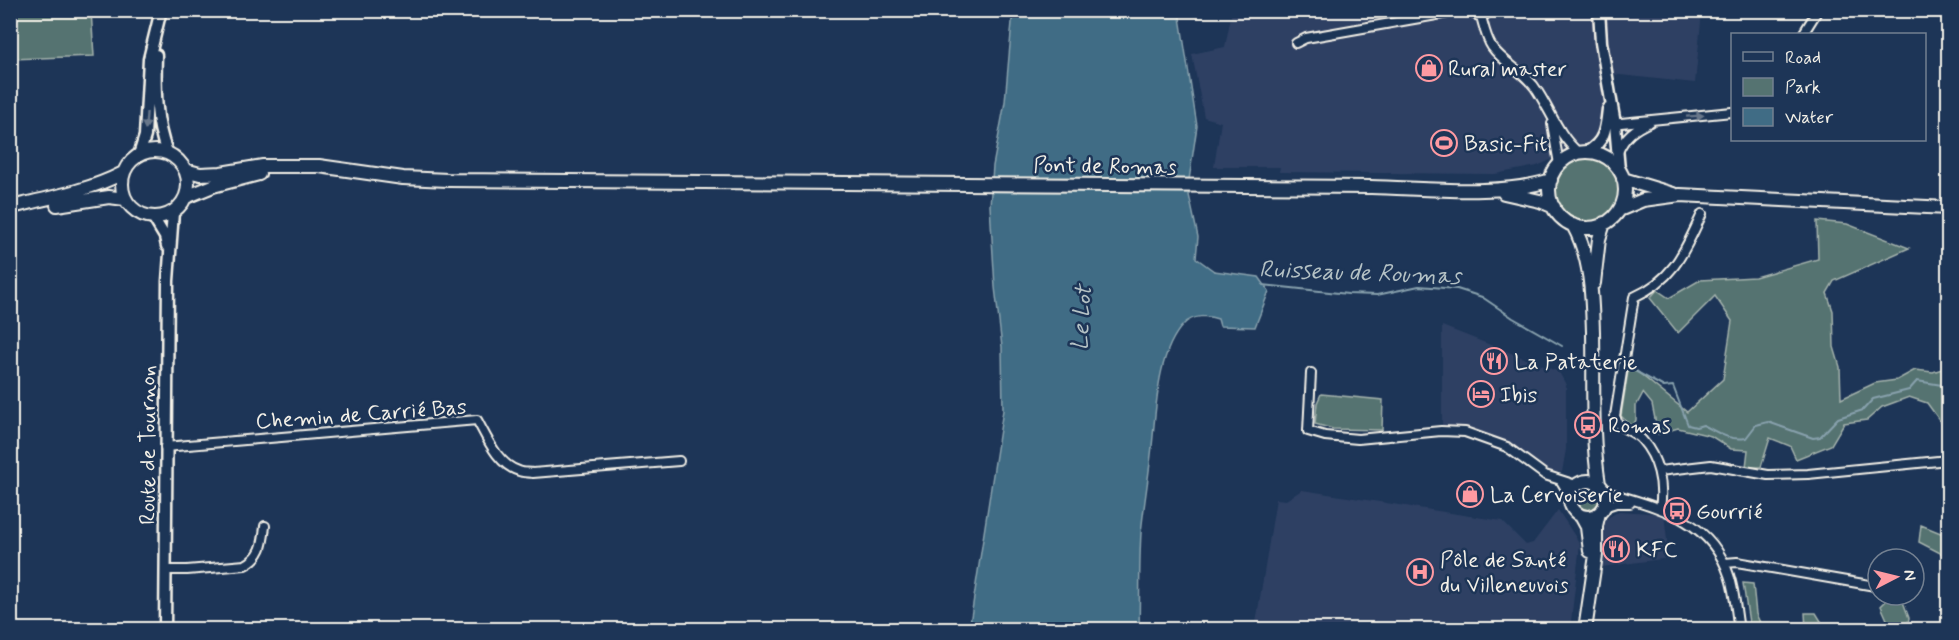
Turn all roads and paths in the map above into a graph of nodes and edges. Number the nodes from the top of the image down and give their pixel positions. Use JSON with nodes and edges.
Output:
{"nodes":[{"id":1,"x":161,"y":10,"type":"edge"},
{"id":2,"x":1465,"y":10,"type":"edge"},
{"id":3,"x":1472,"y":10,"type":"edge"},
{"id":4,"x":1489,"y":10,"type":"edge"},
{"id":5,"x":1599,"y":10,"type":"edge"},
{"id":6,"x":1818,"y":10,"type":"edge"},
{"id":7,"x":1481,"y":16,"type":"junction"},
{"id":8,"x":159,"y":22,"type":"junction"},
{"id":9,"x":1804,"y":33,"type":"edge"},
{"id":10,"x":1296,"y":43,"type":"dead end"},
{"id":11,"x":1731,"y":112,"type":"edge"},
{"id":12,"x":1551,"y":117,"type":"junction"},
{"id":13,"x":1657,"y":119,"type":"junction"},
{"id":14,"x":1611,"y":124,"type":"junction"},
{"id":15,"x":167,"y":152,"type":"junction"},
{"id":16,"x":1583,"y":152,"type":"junction"},
{"id":17,"x":1617,"y":154,"type":"junction"},
{"id":18,"x":139,"y":155,"type":"junction"},
{"id":19,"x":1559,"y":164,"type":"junction"},
{"id":20,"x":296,"y":166,"type":"junction"},
{"id":21,"x":185,"y":170,"type":"junction"},
{"id":22,"x":123,"y":173,"type":"junction"},
{"id":23,"x":1621,"y":174,"type":"junction"},
{"id":24,"x":1551,"y":180,"type":"junction"},
{"id":25,"x":1488,"y":190,"type":"junction"},
{"id":26,"x":1680,"y":195,"type":"junction"},
{"id":27,"x":186,"y":197,"type":"junction"},
{"id":28,"x":125,"y":199,"type":"junction"},
{"id":29,"x":11,"y":207,"type":"edge"},
{"id":30,"x":1554,"y":207,"type":"junction"},
{"id":31,"x":1948,"y":208,"type":"edge"},
{"id":32,"x":1619,"y":210,"type":"junction"},
{"id":33,"x":173,"y":212,"type":"junction"},
{"id":34,"x":1701,"y":213,"type":"dead end"},
{"id":35,"x":153,"y":217,"type":"junction"},
{"id":36,"x":1604,"y":224,"type":"junction"},
{"id":37,"x":1573,"y":225,"type":"junction"},
{"id":38,"x":169,"y":261,"type":"junction"},
{"id":39,"x":1592,"y":302,"type":"junction"},
{"id":40,"x":1311,"y":374,"type":"dead end"},
{"id":41,"x":1596,"y":441,"type":"junction"},
{"id":42,"x":165,"y":447,"type":"junction"},
{"id":43,"x":1948,"y":460,"type":"edge"},
{"id":44,"x":679,"y":461,"type":"dead end"},
{"id":45,"x":1659,"y":471,"type":"junction"},
{"id":46,"x":1577,"y":488,"type":"junction"},
{"id":47,"x":1602,"y":488,"type":"junction"},
{"id":48,"x":1644,"y":504,"type":"junction"},
{"id":49,"x":1660,"y":508,"type":"junction"},
{"id":50,"x":1601,"y":510,"type":"junction"},
{"id":51,"x":1581,"y":516,"type":"junction"},
{"id":52,"x":265,"y":526,"type":"dead end"},
{"id":53,"x":1725,"y":563,"type":"junction"},
{"id":54,"x":165,"y":570,"type":"junction"},
{"id":55,"x":1593,"y":573,"type":"junction"},
{"id":56,"x":1866,"y":584,"type":"edge"},
{"id":57,"x":165,"y":630,"type":"edge"},
{"id":58,"x":1585,"y":630,"type":"edge"},
{"id":59,"x":1739,"y":630,"type":"edge"}],
"edges":[{"from":1,"to":8,"type":"main road"},
{"from":2,"to":10,"type":"street"},
{"from":3,"to":7,"type":"street"},
{"from":4,"to":7,"type":"street"},
{"from":5,"to":14,"type":"main road"},
{"from":6,"to":9,"type":"street"},
{"from":7,"to":12,"type":"street"},
{"from":8,"to":15,"type":"main road"},
{"from":8,"to":18,"type":"main road","one_way":true},
{"from":13,"to":11,"type":"street","one_way":true},
{"from":12,"to":16,"type":"street"},
{"from":12,"to":19,"type":"street"},
{"from":13,"to":14,"type":"street"},
{"from":13,"to":17,"type":"street"},
{"from":14,"to":16,"type":"main road"},
{"from":14,"to":17,"type":"main road"},
{"from":15,"to":18,"type":"main road"},
{"from":15,"to":21,"type":"main road"},
{"from":16,"to":19,"type":"main road"},
{"from":16,"to":23,"type":"main road"},
{"from":17,"to":23,"type":"main road"},
{"from":18,"to":22,"type":"main road"},
{"from":19,"to":24,"type":"main road"},
{"from":20,"to":21,"type":"main road"},
{"from":20,"to":25,"type":"main road","name":"Pont de Romas"},
{"from":20,"to":27,"type":"main road"},
{"from":21,"to":27,"type":"main road"},
{"from":22,"to":28,"type":"main road"},
{"from":22,"to":29,"type":"main road"},
{"from":23,"to":26,"type":"main road"},
{"from":23,"to":32,"type":"main road"},
{"from":24,"to":25,"type":"main road"},
{"from":24,"to":30,"type":"main road"},
{"from":25,"to":30,"type":"main road"},
{"from":26,"to":31,"type":"main road"},
{"from":26,"to":32,"type":"main road"},
{"from":27,"to":33,"type":"main road"},
{"from":28,"to":29,"type":"main road"},
{"from":28,"to":35,"type":"main road"},
{"from":30,"to":37,"type":"main road"},
{"from":32,"to":36,"type":"main road"},
{"from":33,"to":35,"type":"main road"},
{"from":33,"to":38,"type":"main road"},
{"from":34,"to":45,"type":"street"},
{"from":35,"to":38,"type":"main road"},
{"from":36,"to":37,"type":"main road"},
{"from":36,"to":39,"type":"main road"},
{"from":37,"to":39,"type":"main road"},
{"from":38,"to":42,"type":"main road","name":"Route de Tournon"},
{"from":39,"to":41,"type":"main road"},
{"from":40,"to":46,"type":"street"},
{"from":41,"to":46,"type":"main road"},
{"from":41,"to":47,"type":"main road"},
{"from":42,"to":44,"type":"street","name":"Chemin de Carrié Bas"},
{"from":42,"to":54,"type":"main road","name":"Route de Tournon"},
{"from":43,"to":45,"type":"street"},
{"from":45,"to":49,"type":"street"},
{"from":46,"to":47,"type":"main road"},
{"from":46,"to":51,"type":"main road"},
{"from":47,"to":48,"type":"street"},
{"from":47,"to":50,"type":"main road"},
{"from":48,"to":49,"type":"street"},
{"from":48,"to":50,"type":"street"},
{"from":49,"to":53,"type":"street"},
{"from":50,"to":51,"type":"main road"},
{"from":50,"to":55,"type":"main road"},
{"from":51,"to":55,"type":"main road"},
{"from":52,"to":54,"type":"street"},
{"from":53,"to":56,"type":"street"},
{"from":53,"to":59,"type":"street"},
{"from":54,"to":57,"type":"main road","name":"Route de Tournon"},
{"from":55,"to":58,"type":"main road"}]}
